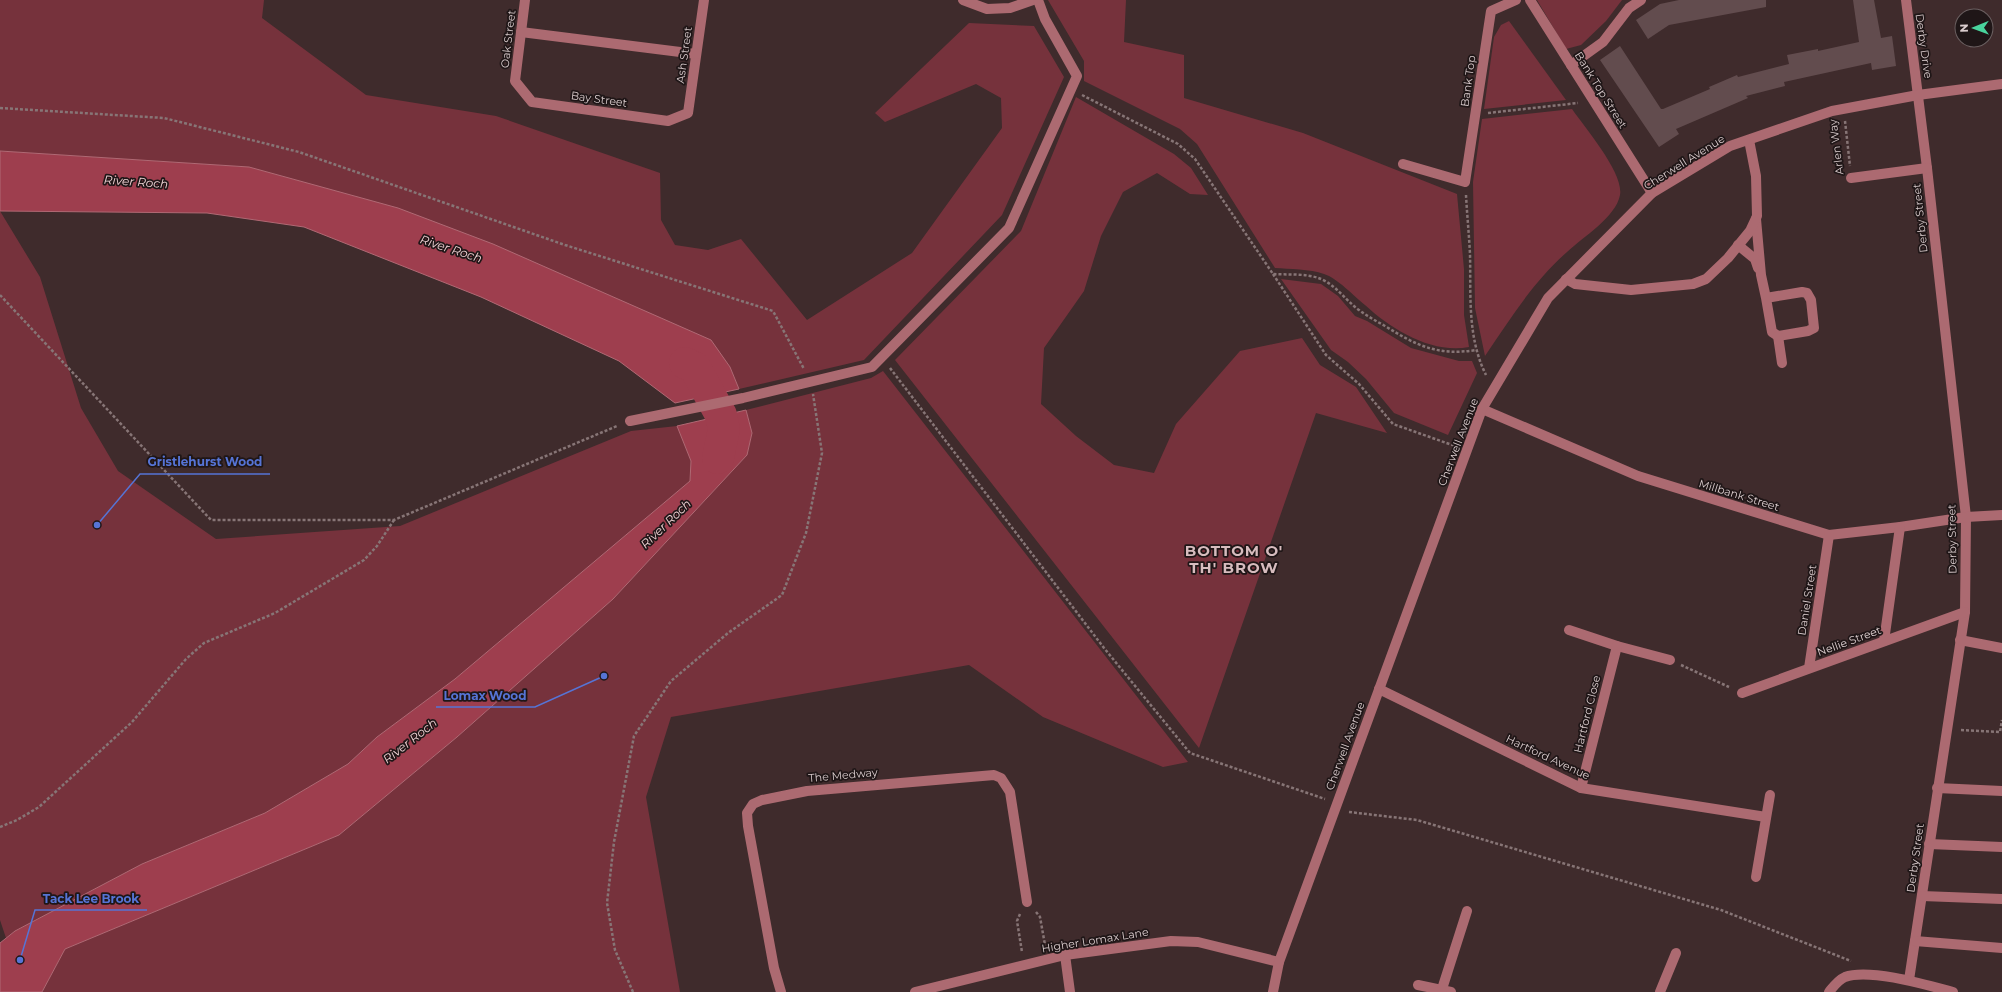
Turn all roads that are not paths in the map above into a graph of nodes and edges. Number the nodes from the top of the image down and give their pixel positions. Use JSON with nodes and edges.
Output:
{"nodes":[{"id":1,"x":525,"y":0,"type":"edge"},
{"id":2,"x":704,"y":0,"type":"edge"},
{"id":3,"x":963,"y":0,"type":"edge"},
{"id":4,"x":1033,"y":0,"type":"edge"},
{"id":5,"x":1038,"y":0,"type":"edge"},
{"id":6,"x":1516,"y":0,"type":"edge"},
{"id":7,"x":1530,"y":0,"type":"edge"},
{"id":8,"x":1640,"y":0,"type":"edge"},
{"id":9,"x":1906,"y":0,"type":"edge"},
{"id":10,"x":521,"y":32,"type":"junction"},
{"id":11,"x":696,"y":54,"type":"junction"},
{"id":12,"x":1571,"y":65,"type":"junction"},
{"id":13,"x":515,"y":81,"type":"joint"},
{"id":14,"x":2002,"y":84,"type":"edge"},
{"id":15,"x":1918,"y":95,"type":"junction"},
{"id":16,"x":688,"y":113,"type":"joint"},
{"id":17,"x":1749,"y":140,"type":"junction"},
{"id":18,"x":1403,"y":164,"type":"dead end"},
{"id":19,"x":1927,"y":168,"type":"junction"},
{"id":20,"x":1852,"y":178,"type":"road end"},
{"id":21,"x":1652,"y":193,"type":"junction"},
{"id":22,"x":1756,"y":219,"type":"junction"},
{"id":23,"x":1738,"y":246,"type":"junction"},
{"id":24,"x":1761,"y":275,"type":"junction"},
{"id":25,"x":1566,"y":279,"type":"junction"},
{"id":26,"x":1766,"y":298,"type":"junction"},
{"id":27,"x":1778,"y":336,"type":"junction"},
{"id":28,"x":1782,"y":363,"type":"dead end"},
{"id":29,"x":1482,"y":409,"type":"junction"},
{"id":30,"x":630,"y":421,"type":"road end"},
{"id":31,"x":2002,"y":515,"type":"edge"},
{"id":32,"x":1966,"y":518,"type":"junction"},
{"id":33,"x":1900,"y":527,"type":"junction"},
{"id":34,"x":1830,"y":535,"type":"junction"},
{"id":35,"x":1965,"y":612,"type":"junction"},
{"id":36,"x":1569,"y":630,"type":"dead end"},
{"id":37,"x":1960,"y":640,"type":"junction"},
{"id":38,"x":1884,"y":641,"type":"junction"},
{"id":39,"x":1616,"y":646,"type":"junction"},
{"id":40,"x":2002,"y":648,"type":"edge"},
{"id":41,"x":1670,"y":660,"type":"road end"},
{"id":42,"x":1809,"y":668,"type":"junction"},
{"id":43,"x":1379,"y":690,"type":"junction"},
{"id":44,"x":1742,"y":693,"type":"road end"},
{"id":45,"x":1581,"y":788,"type":"junction"},
{"id":46,"x":1937,"y":788,"type":"junction"},
{"id":47,"x":2002,"y":791,"type":"edge"},
{"id":48,"x":1770,"y":795,"type":"dead end"},
{"id":49,"x":1766,"y":817,"type":"junction"},
{"id":50,"x":1929,"y":844,"type":"junction"},
{"id":51,"x":2002,"y":847,"type":"edge"},
{"id":52,"x":1756,"y":877,"type":"dead end"},
{"id":53,"x":1922,"y":896,"type":"junction"},
{"id":54,"x":2002,"y":900,"type":"edge"},
{"id":55,"x":1027,"y":902,"type":"road end"},
{"id":56,"x":1467,"y":911,"type":"dead end"},
{"id":57,"x":1915,"y":941,"type":"junction"},
{"id":58,"x":2002,"y":948,"type":"edge"},
{"id":59,"x":1676,"y":953,"type":"dead end"},
{"id":60,"x":1065,"y":955,"type":"junction"},
{"id":61,"x":1279,"y":962,"type":"junction"},
{"id":62,"x":1910,"y":980,"type":"junction"},
{"id":63,"x":1418,"y":985,"type":"dead end"},
{"id":64,"x":1447,"y":991,"type":"edge"},
{"id":65,"x":781,"y":992,"type":"edge"},
{"id":66,"x":915,"y":992,"type":"edge"},
{"id":67,"x":1070,"y":992,"type":"edge"},
{"id":68,"x":1273,"y":992,"type":"edge"},
{"id":69,"x":1660,"y":992,"type":"edge"},
{"id":70,"x":1829,"y":992,"type":"edge"},
{"id":71,"x":1952,"y":992,"type":"edge"}],
"edges":[{"from":1,"to":10,"type":"street","name":"Oak Street"},
{"from":2,"to":11,"type":"street","name":"Ash Street"},
{"from":3,"to":4,"type":"street"},
{"from":5,"to":30,"type":"street"},
{"from":6,"to":18,"type":"street","name":"Bank Top"},
{"from":7,"to":12,"type":"street","name":"Bank Top Street"},
{"from":8,"to":12,"type":"street"},
{"from":9,"to":15,"type":"street","name":"Derby Drive"},
{"from":10,"to":11,"type":"street"},
{"from":10,"to":13,"type":"street","name":"Oak Street"},
{"from":11,"to":16,"type":"street","name":"Ash Street"},
{"from":12,"to":21,"type":"street","name":"Bank Top Street"},
{"from":13,"to":16,"type":"street","name":"Bay Street"},
{"from":14,"to":15,"type":"street","name":"Cherwell Avenue"},
{"from":15,"to":17,"type":"street","name":"Cherwell Avenue"},
{"from":15,"to":19,"type":"street","name":"Derby Street"},
{"from":17,"to":21,"type":"street","name":"Cherwell Avenue"},
{"from":17,"to":22,"type":"street"},
{"from":19,"to":20,"type":"street","name":"Arlen Way"},
{"from":19,"to":32,"type":"street","name":"Derby Street"},
{"from":21,"to":25,"type":"street","name":"Cherwell Avenue"},
{"from":22,"to":23,"type":"street"},
{"from":22,"to":24,"type":"street"},
{"from":23,"to":24,"type":"street"},
{"from":23,"to":25,"type":"street"},
{"from":24,"to":26,"type":"street"},
{"from":25,"to":29,"type":"street","name":"Cherwell Avenue"},
{"from":26,"to":27,"type":"street"},
{"from":26,"to":27,"type":"street"},
{"from":27,"to":28,"type":"street"},
{"from":29,"to":34,"type":"street","name":"Millbank Street"},
{"from":29,"to":43,"type":"street","name":"Cherwell Avenue"},
{"from":31,"to":32,"type":"street","name":"Millbank Street"},
{"from":32,"to":33,"type":"street","name":"Millbank Street"},
{"from":32,"to":35,"type":"street","name":"Derby Street"},
{"from":33,"to":34,"type":"street","name":"Millbank Street"},
{"from":33,"to":38,"type":"street"},
{"from":34,"to":42,"type":"street","name":"Daniel Street"},
{"from":35,"to":37,"type":"street","name":"Derby Street"},
{"from":35,"to":38,"type":"street","name":"Nellie Street"},
{"from":36,"to":39,"type":"street"},
{"from":37,"to":40,"type":"street"},
{"from":37,"to":46,"type":"street","name":"Derby Street"},
{"from":38,"to":42,"type":"street","name":"Nellie Street"},
{"from":39,"to":41,"type":"street"},
{"from":39,"to":45,"type":"street","name":"Hartford Close"},
{"from":42,"to":44,"type":"street","name":"Nellie Street"},
{"from":43,"to":45,"type":"street","name":"Hartford Avenue"},
{"from":43,"to":61,"type":"street","name":"Cherwell Avenue"},
{"from":45,"to":49,"type":"street","name":"Hartford Avenue"},
{"from":46,"to":47,"type":"street"},
{"from":46,"to":50,"type":"street","name":"Derby Street"},
{"from":48,"to":49,"type":"street"},
{"from":49,"to":52,"type":"street"},
{"from":50,"to":51,"type":"street"},
{"from":50,"to":53,"type":"street","name":"Derby Street"},
{"from":53,"to":54,"type":"street"},
{"from":53,"to":57,"type":"street","name":"Derby Street"},
{"from":55,"to":65,"type":"street","name":"The Medway"},
{"from":56,"to":64,"type":"street"},
{"from":57,"to":58,"type":"street"},
{"from":57,"to":62,"type":"street","name":"Derby Street"},
{"from":59,"to":69,"type":"street"},
{"from":60,"to":61,"type":"street","name":"Higher Lomax Lane"},
{"from":60,"to":66,"type":"street","name":"Higher Lomax Lane"},
{"from":60,"to":67,"type":"street"},
{"from":61,"to":68,"type":"street","name":"Cherwell Avenue"},
{"from":62,"to":70,"type":"street"},
{"from":62,"to":71,"type":"street"},
{"from":63,"to":64,"type":"street"}]}
